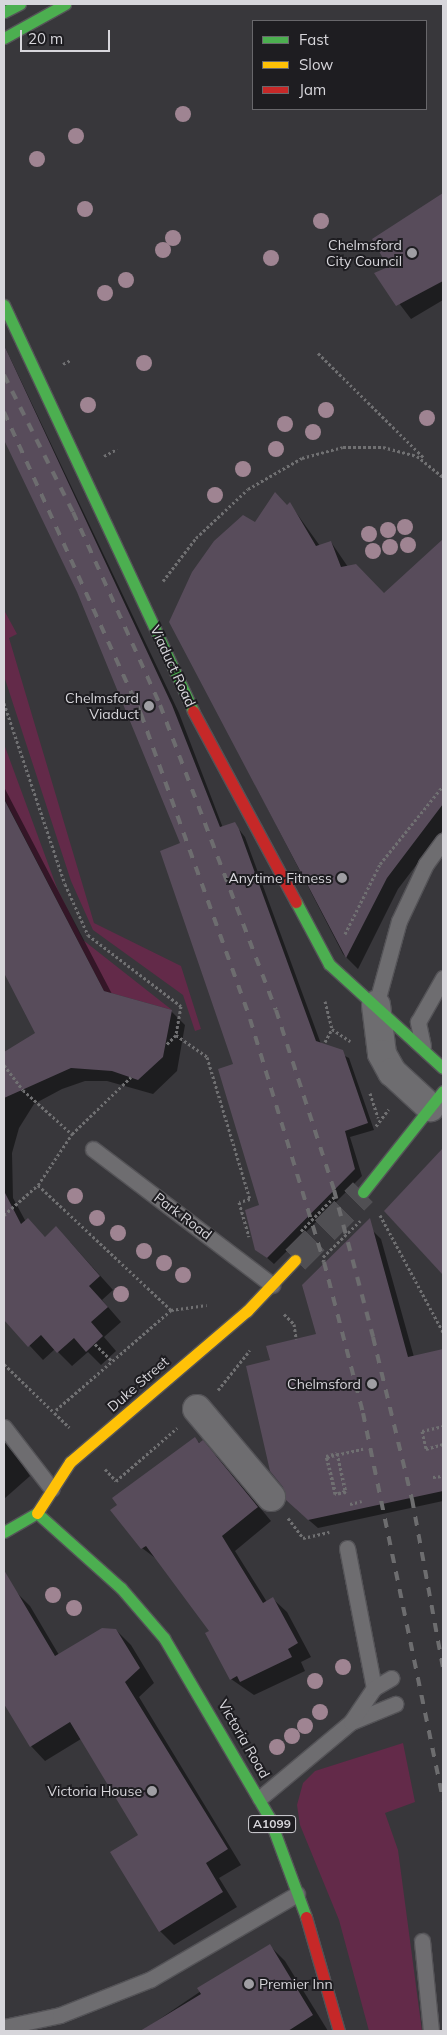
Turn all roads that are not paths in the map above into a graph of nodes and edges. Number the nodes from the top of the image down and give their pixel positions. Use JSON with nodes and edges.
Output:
{"nodes":[{"id":1,"x":20,"y":4,"type":"edge"},
{"id":2,"x":65,"y":4,"type":"edge"},
{"id":3,"x":4,"y":12,"type":"edge"},
{"id":4,"x":4,"y":38,"type":"edge"},
{"id":5,"x":6,"y":315,"type":"edge"},
{"id":6,"x":443,"y":841,"type":"edge"},
{"id":7,"x":443,"y":978,"type":"edge"},
{"id":8,"x":376,"y":1005,"type":"junction"},
{"id":9,"x":425,"y":1052,"type":"junction"},
{"id":10,"x":443,"y":1068,"type":"edge"},
{"id":11,"x":437,"y":1099,"type":"edge"},
{"id":12,"x":93,"y":1149,"type":"dead end"},
{"id":13,"x":366,"y":1188,"type":"tunnel mouth"},
{"id":14,"x":295,"y":1260,"type":"tunnel mouth"},
{"id":15,"x":272,"y":1285,"type":"junction"},
{"id":16,"x":197,"y":1409,"type":"dead end"},
{"id":17,"x":4,"y":1427,"type":"edge"},
{"id":18,"x":52,"y":1489,"type":"junction"},
{"id":19,"x":271,"y":1497,"type":"dead end"},
{"id":20,"x":37,"y":1513,"type":"junction"},
{"id":21,"x":4,"y":1532,"type":"edge"},
{"id":22,"x":347,"y":1548,"type":"dead end"},
{"id":23,"x":391,"y":1678,"type":"dead end"},
{"id":24,"x":374,"y":1688,"type":"junction"},
{"id":25,"x":395,"y":1704,"type":"dead end"},
{"id":26,"x":351,"y":1722,"type":"junction"},
{"id":27,"x":260,"y":1798,"type":"junction"},
{"id":28,"x":297,"y":1894,"type":"junction"},
{"id":29,"x":422,"y":1941,"type":"dead end"},
{"id":30,"x":4,"y":2027,"type":"edge"},
{"id":31,"x":339,"y":2031,"type":"edge"},
{"id":32,"x":431,"y":2031,"type":"edge"}],
"edges":[{"from":1,"to":3,"type":"street"},
{"from":2,"to":4,"type":"street"},
{"from":5,"to":8,"type":"street","name":"Viaduct Road"},
{"from":6,"to":8,"type":"lane"},
{"from":7,"to":9,"type":"lane"},
{"from":8,"to":9,"type":"street","name":"Viaduct Road"},
{"from":8,"to":11,"type":"street"},
{"from":9,"to":10,"type":"street","name":"Viaduct Road"},
{"from":11,"to":13,"type":"street"},
{"from":12,"to":15,"type":"lane","name":"Park Road"},
{"from":14,"to":15,"type":"street","name":"Duke Street"},
{"from":15,"to":18,"type":"street","name":"Duke Street"},
{"from":16,"to":19,"type":"street"},
{"from":17,"to":18,"type":"lane"},
{"from":18,"to":20,"type":"street","name":"Duke Street"},
{"from":20,"to":21,"type":"street","name":"Duke Street"},
{"from":20,"to":27,"type":"street","name":"Victoria Road","number":"A1099"},
{"from":22,"to":24,"type":"lane"},
{"from":23,"to":24,"type":"lane"},
{"from":24,"to":26,"type":"lane"},
{"from":25,"to":26,"type":"lane"},
{"from":26,"to":27,"type":"lane"},
{"from":27,"to":28,"type":"street","name":"Victoria Road","number":"A1099"},
{"from":28,"to":30,"type":"lane"},
{"from":28,"to":31,"type":"street","name":"Victoria Road","number":"A1099"},
{"from":29,"to":32,"type":"lane"}]}
